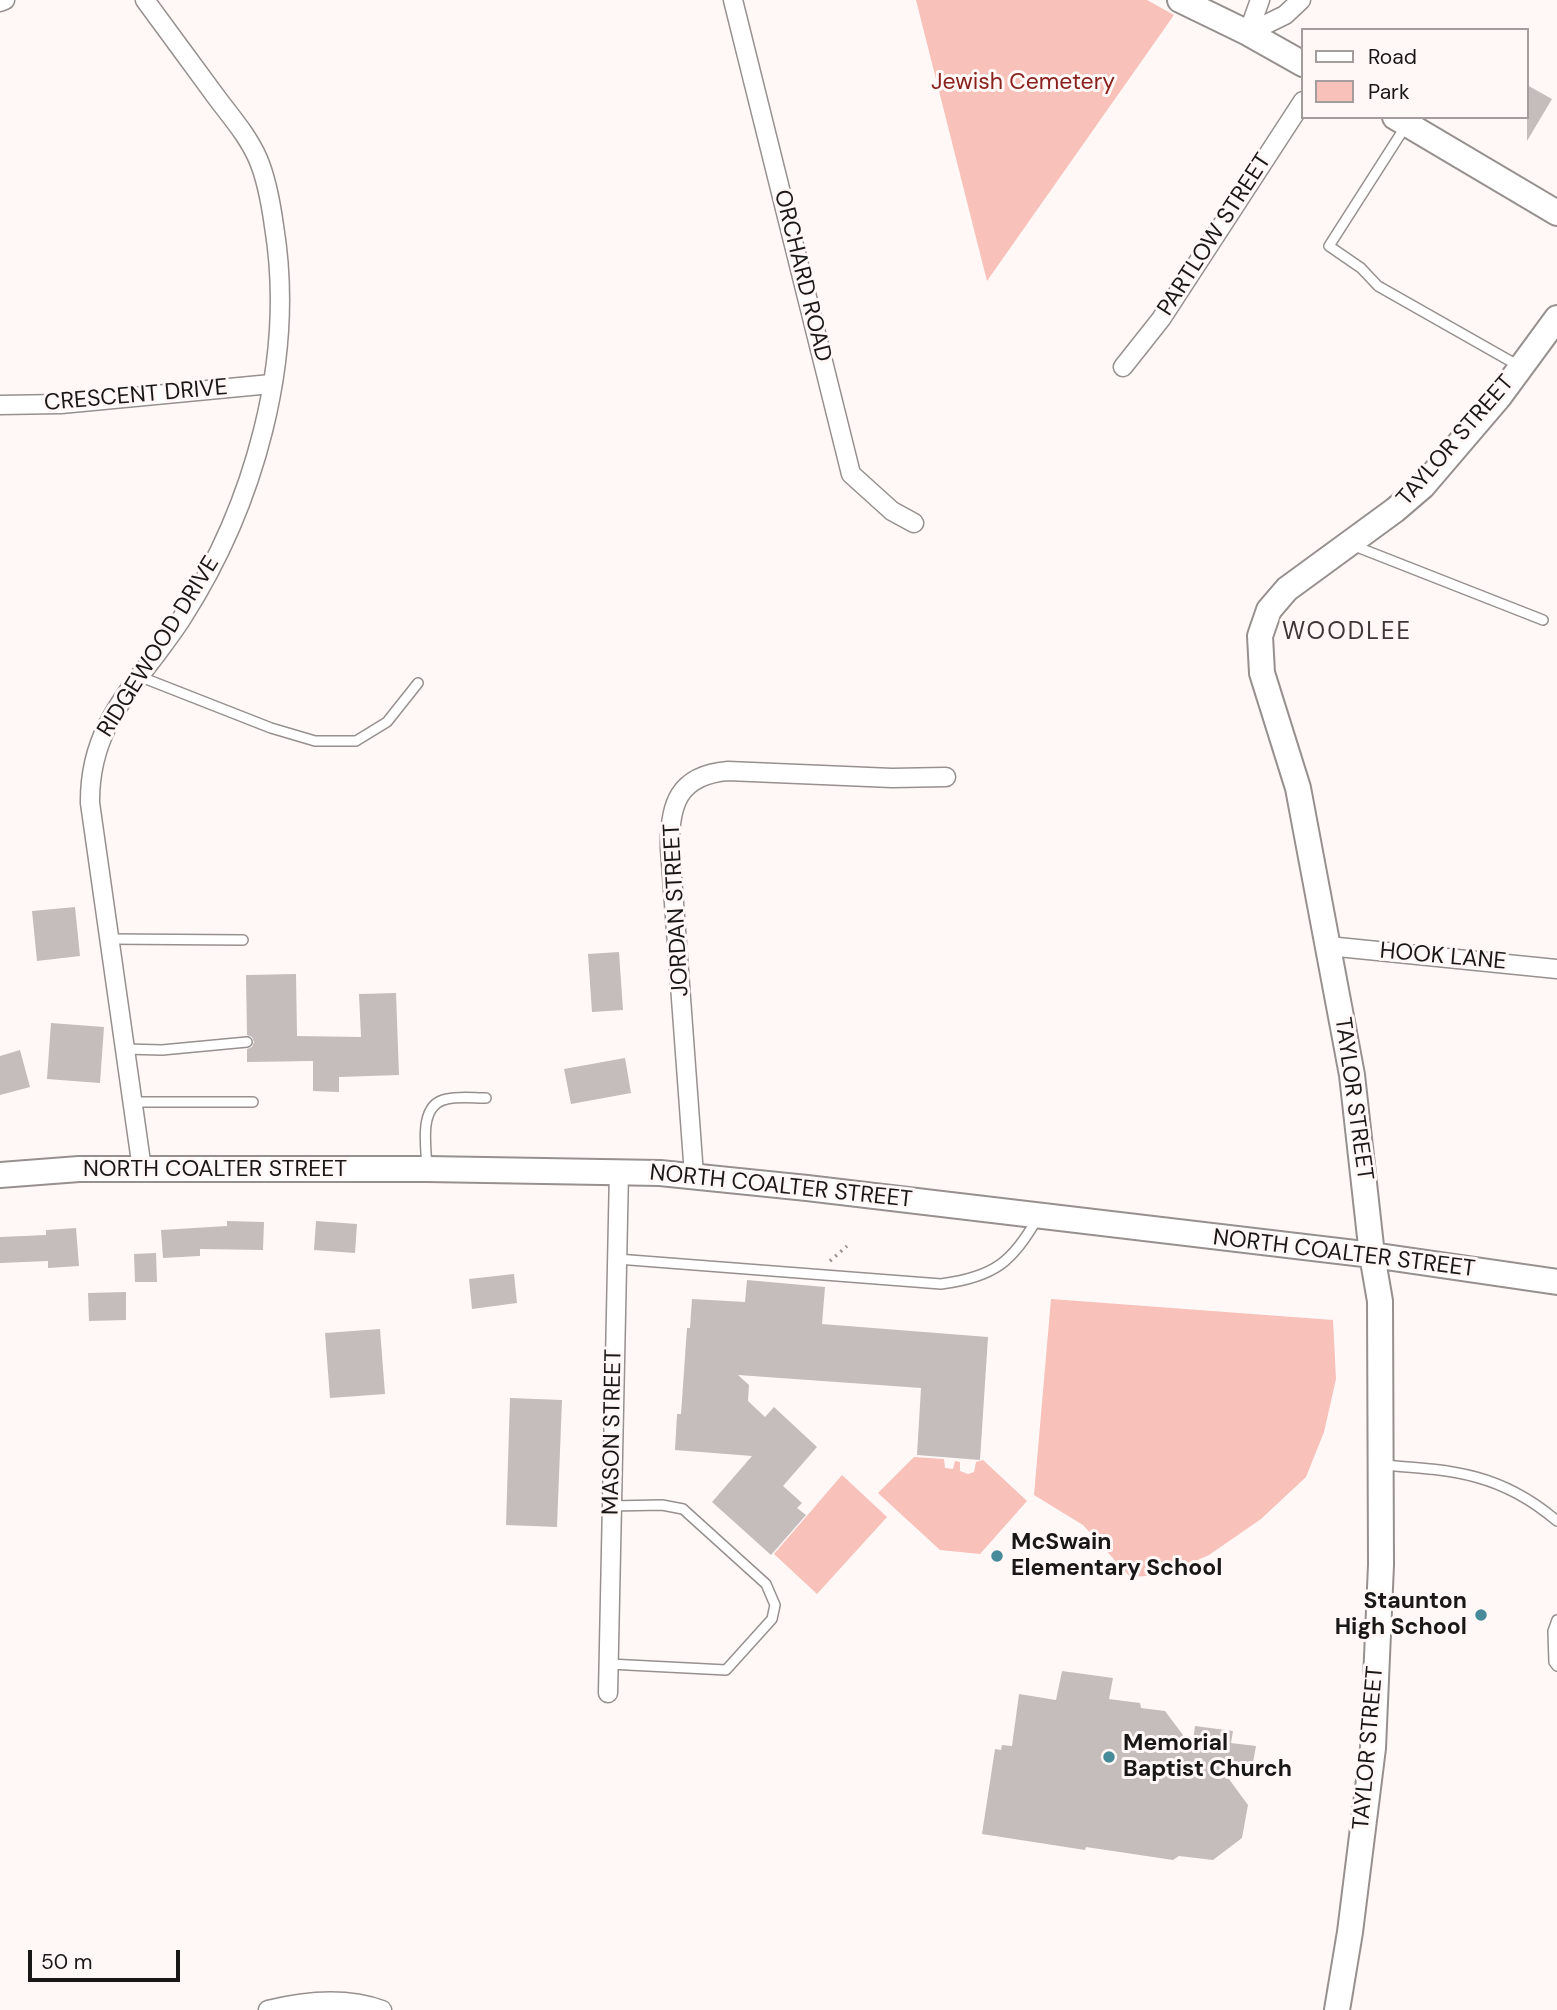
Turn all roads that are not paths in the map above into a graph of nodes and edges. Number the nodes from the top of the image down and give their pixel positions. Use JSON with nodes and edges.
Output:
{"nodes":[{"id":1,"x":5,"y":0,"type":"edge"},
{"id":2,"x":145,"y":0,"type":"edge"},
{"id":3,"x":733,"y":0,"type":"edge"},
{"id":4,"x":1180,"y":0,"type":"edge"},
{"id":5,"x":1260,"y":0,"type":"edge"},
{"id":6,"x":1301,"y":0,"type":"edge"},
{"id":7,"x":0,"y":2,"type":"edge"},
{"id":8,"x":1248,"y":33,"type":"junction"},
{"id":9,"x":1302,"y":63,"type":"edge"},
{"id":10,"x":1302,"y":102,"type":"edge"},
{"id":11,"x":1401,"y":121,"type":"edge"},
{"id":12,"x":1557,"y":213,"type":"edge"},
{"id":13,"x":1557,"y":318,"type":"edge"},
{"id":14,"x":1124,"y":367,"type":"dead end"},
{"id":15,"x":1521,"y":367,"type":"junction"},
{"id":16,"x":271,"y":384,"type":"junction"},
{"id":17,"x":0,"y":405,"type":"edge"},
{"id":18,"x":914,"y":523,"type":"dead end"},
{"id":19,"x":1350,"y":544,"type":"junction"},
{"id":20,"x":1543,"y":620,"type":"dead end"},
{"id":21,"x":141,"y":677,"type":"junction"},
{"id":22,"x":418,"y":683,"type":"dead end"},
{"id":23,"x":946,"y":778,"type":"dead end"},
{"id":24,"x":109,"y":939,"type":"junction"},
{"id":25,"x":243,"y":940,"type":"dead end"},
{"id":26,"x":1328,"y":946,"type":"junction"},
{"id":27,"x":1557,"y":969,"type":"edge"},
{"id":28,"x":247,"y":1042,"type":"dead end"},
{"id":29,"x":125,"y":1049,"type":"junction"},
{"id":30,"x":486,"y":1098,"type":"dead end"},
{"id":31,"x":132,"y":1102,"type":"junction"},
{"id":32,"x":253,"y":1102,"type":"dead end"},
{"id":33,"x":142,"y":1169,"type":"junction"},
{"id":34,"x":427,"y":1169,"type":"junction"},
{"id":35,"x":619,"y":1171,"type":"junction"},
{"id":36,"x":0,"y":1175,"type":"edge"},
{"id":37,"x":694,"y":1175,"type":"junction"},
{"id":38,"x":1039,"y":1216,"type":"junction"},
{"id":39,"x":1372,"y":1255,"type":"junction"},
{"id":40,"x":617,"y":1259,"type":"junction"},
{"id":41,"x":1557,"y":1282,"type":"edge"},
{"id":42,"x":1381,"y":1465,"type":"junction"},
{"id":43,"x":610,"y":1506,"type":"junction"},
{"id":44,"x":1557,"y":1521,"type":"edge"},
{"id":45,"x":1557,"y":1620,"type":"edge"},
{"id":46,"x":609,"y":1664,"type":"junction"},
{"id":47,"x":1557,"y":1666,"type":"edge"},
{"id":48,"x":608,"y":1693,"type":"dead end"},
{"id":49,"x":268,"y":2010,"type":"edge"},
{"id":50,"x":382,"y":2010,"type":"edge"},
{"id":51,"x":1337,"y":2010,"type":"edge"}],
"edges":[{"from":1,"to":7,"type":"street"},
{"from":2,"to":16,"type":"street","name":"RIDGEWOOD DRIVE"},
{"from":3,"to":18,"type":"street","name":"ORCHARD ROAD"},
{"from":4,"to":8,"type":"street"},
{"from":5,"to":8,"type":"street"},
{"from":6,"to":8,"type":"street"},
{"from":8,"to":9,"type":"street"},
{"from":10,"to":14,"type":"street","name":"PARTLOW STREET"},
{"from":11,"to":12,"type":"street"},
{"from":11,"to":15,"type":"lane"},
{"from":13,"to":15,"type":"street","name":"TAYLOR STREET"},
{"from":15,"to":19,"type":"street","name":"TAYLOR STREET"},
{"from":16,"to":17,"type":"street","name":"CRESCENT DRIVE"},
{"from":16,"to":21,"type":"street","name":"RIDGEWOOD DRIVE"},
{"from":19,"to":20,"type":"lane"},
{"from":19,"to":26,"type":"street","name":"TAYLOR STREET"},
{"from":21,"to":22,"type":"lane"},
{"from":21,"to":24,"type":"street","name":"RIDGEWOOD DRIVE"},
{"from":23,"to":37,"type":"street","name":"JORDAN STREET"},
{"from":24,"to":25,"type":"lane"},
{"from":24,"to":29,"type":"street","name":"RIDGEWOOD DRIVE"},
{"from":26,"to":27,"type":"street","name":"HOOK LANE"},
{"from":26,"to":39,"type":"street","name":"TAYLOR STREET"},
{"from":28,"to":29,"type":"lane"},
{"from":29,"to":31,"type":"street","name":"RIDGEWOOD DRIVE"},
{"from":30,"to":34,"type":"lane"},
{"from":31,"to":32,"type":"lane"},
{"from":31,"to":33,"type":"street","name":"RIDGEWOOD DRIVE"},
{"from":33,"to":34,"type":"street","name":"NORTH COALTER STREET"},
{"from":33,"to":36,"type":"street","name":"NORTH COALTER STREET"},
{"from":34,"to":35,"type":"street","name":"NORTH COALTER STREET"},
{"from":35,"to":37,"type":"street","name":"NORTH COALTER STREET"},
{"from":35,"to":40,"type":"street","name":"MASON STREET"},
{"from":37,"to":38,"type":"street","name":"NORTH COALTER STREET"},
{"from":38,"to":39,"type":"street","name":"NORTH COALTER STREET"},
{"from":38,"to":40,"type":"lane"},
{"from":39,"to":41,"type":"street","name":"NORTH COALTER STREET"},
{"from":39,"to":42,"type":"street","name":"TAYLOR STREET"},
{"from":40,"to":43,"type":"street","name":"MASON STREET"},
{"from":42,"to":44,"type":"lane"},
{"from":42,"to":51,"type":"street","name":"TAYLOR STREET"},
{"from":43,"to":46,"type":"street","name":"MASON STREET"},
{"from":43,"to":46,"type":"lane"},
{"from":45,"to":47,"type":"lane"},
{"from":46,"to":48,"type":"street","name":"MASON STREET"},
{"from":49,"to":50,"type":"street"}]}
